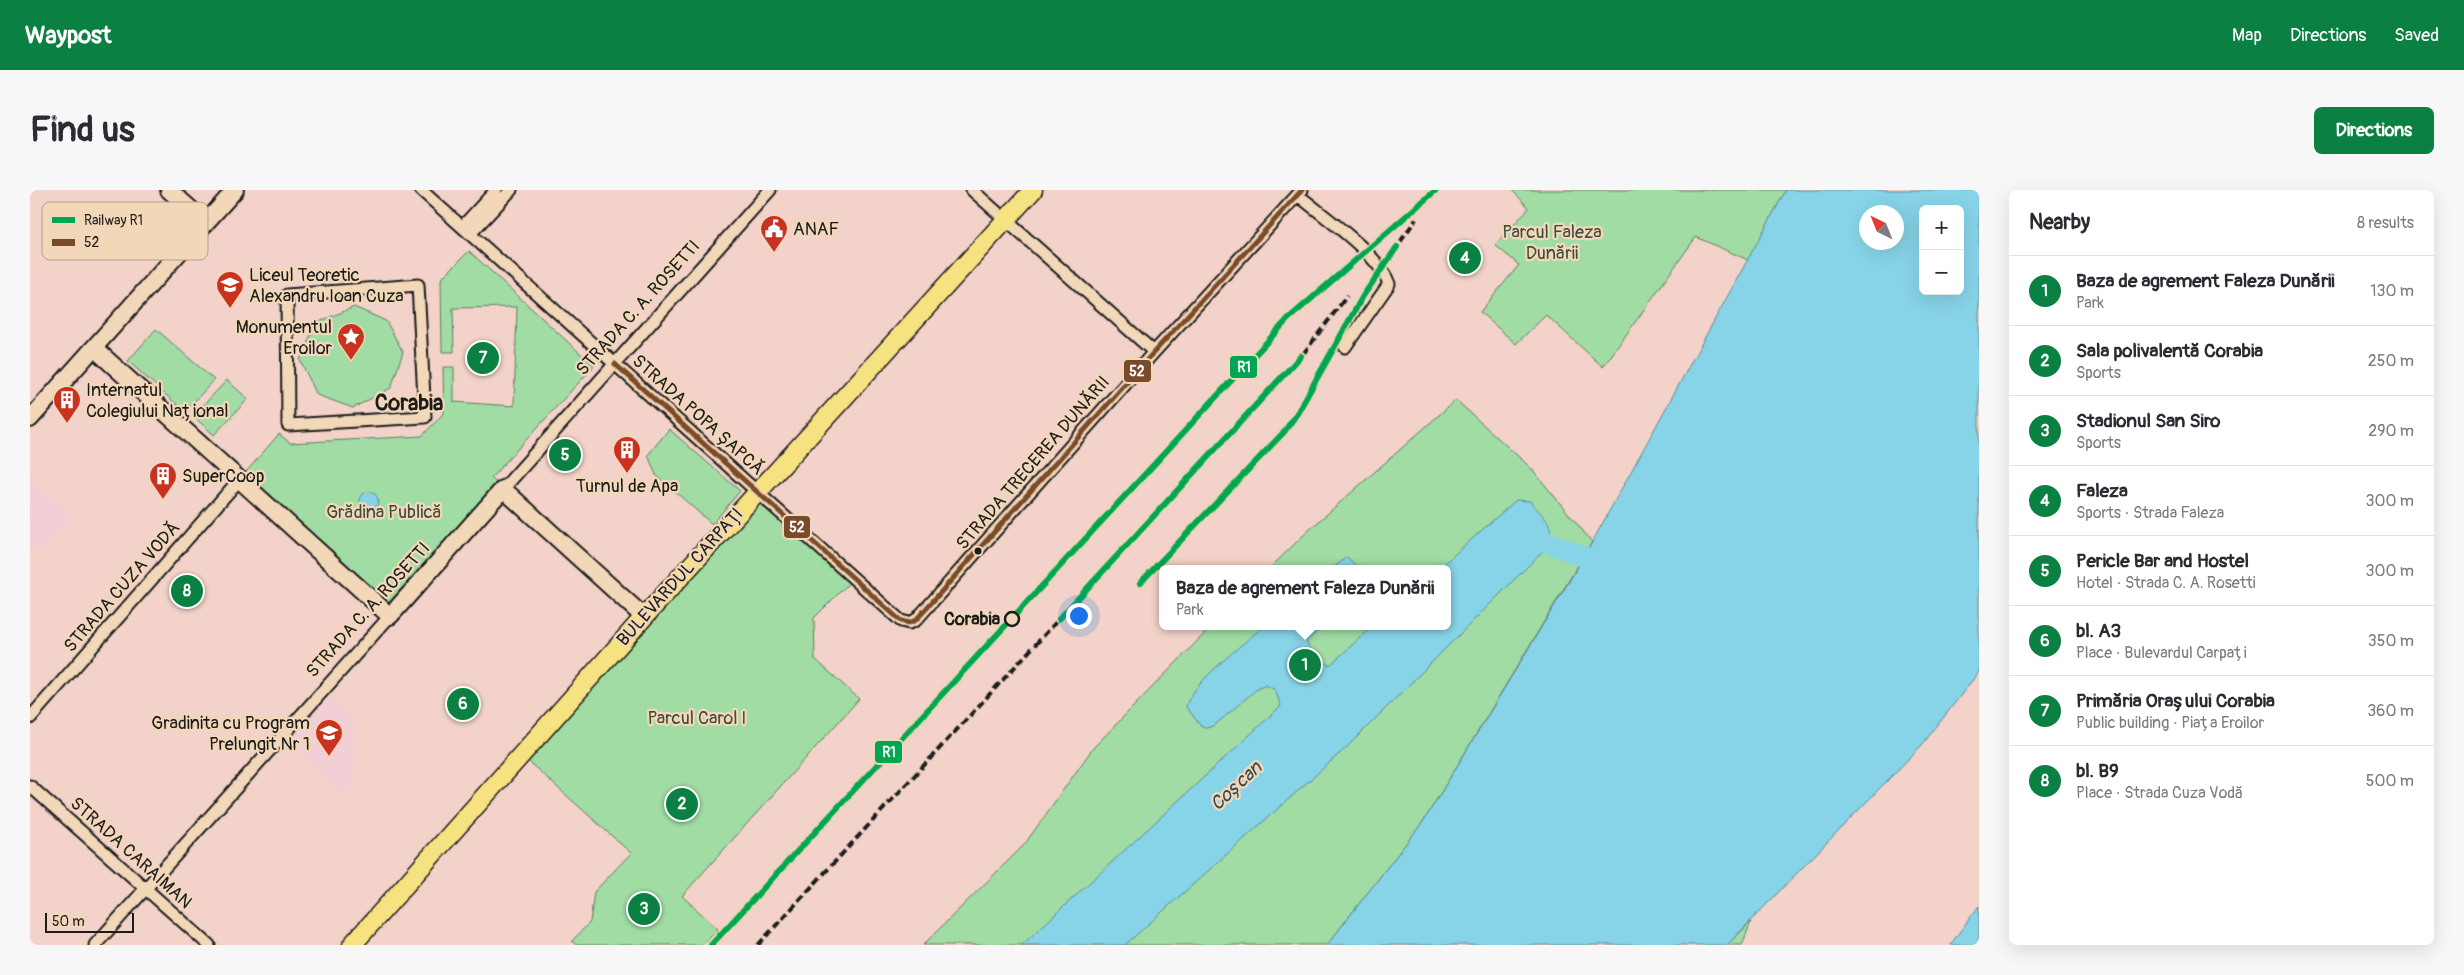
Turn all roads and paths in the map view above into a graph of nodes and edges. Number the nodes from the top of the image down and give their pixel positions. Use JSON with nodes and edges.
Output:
{"nodes":[{"id":1,"x":169,"y":190,"type":"edge"},
{"id":2,"x":235,"y":190,"type":"edge"},
{"id":3,"x":421,"y":190,"type":"edge"},
{"id":4,"x":496,"y":190,"type":"edge"},
{"id":5,"x":511,"y":190,"type":"edge"},
{"id":6,"x":770,"y":190,"type":"edge"},
{"id":7,"x":972,"y":190,"type":"edge"},
{"id":8,"x":1033,"y":190,"type":"edge"},
{"id":9,"x":1300,"y":193,"type":"edge"},
{"id":10,"x":183,"y":202,"type":"edge"},
{"id":11,"x":208,"y":220,"type":"edge"},
{"id":12,"x":1006,"y":220,"type":"junction"},
{"id":13,"x":466,"y":231,"type":"junction"},
{"id":14,"x":172,"y":260,"type":"edge"},
{"id":15,"x":1345,"y":347,"type":"dead end"},
{"id":16,"x":94,"y":348,"type":"junction"},
{"id":17,"x":1154,"y":352,"type":"junction"},
{"id":18,"x":615,"y":364,"type":"junction"},
{"id":19,"x":30,"y":419,"type":"edge"},
{"id":20,"x":288,"y":425,"type":"joint"},
{"id":21,"x":240,"y":480,"type":"junction"},
{"id":22,"x":503,"y":489,"type":"junction"},
{"id":23,"x":757,"y":492,"type":"junction"},
{"id":24,"x":390,"y":616,"type":"junction"},
{"id":25,"x":644,"y":617,"type":"junction"},
{"id":26,"x":909,"y":623,"type":"joint"},
{"id":27,"x":30,"y":718,"type":"edge"},
{"id":28,"x":30,"y":786,"type":"edge"},
{"id":29,"x":146,"y":889,"type":"junction"},
{"id":30,"x":95,"y":945,"type":"edge"},
{"id":31,"x":209,"y":945,"type":"edge"},
{"id":32,"x":352,"y":945,"type":"edge"}],
"edges":[{"from":1,"to":10,"type":"street"},
{"from":2,"to":11,"type":"street"},
{"from":3,"to":13,"type":"street","name":"STRADA POPA ȘAPCĂ"},
{"from":4,"to":13,"type":"street"},
{"from":5,"to":13,"type":"street"},
{"from":6,"to":18,"type":"street","name":"STRADA C. A. ROSETTI"},
{"from":7,"to":12,"type":"street"},
{"from":8,"to":12,"type":"main road","name":"BULEVARDUL CARPAȚI"},
{"from":9,"to":15,"type":"street"},
{"from":9,"to":17,"type":"street","name":"STRADA TRECEREA DUNĂRII"},
{"from":12,"to":17,"type":"street"},
{"from":12,"to":23,"type":"main road","name":"BULEVARDUL CARPAȚI"},
{"from":13,"to":18,"type":"street","name":"STRADA POPA ȘAPCĂ"},
{"from":14,"to":16,"type":"street"},
{"from":16,"to":19,"type":"street"},
{"from":16,"to":21,"type":"street"},
{"from":17,"to":26,"type":"street","name":"STRADA TRECEREA DUNĂRII"},
{"from":18,"to":22,"type":"street","name":"STRADA C. A. ROSETTI"},
{"from":18,"to":23,"type":"street","name":"STRADA POPA ȘAPCĂ"},
{"from":20,"to":20,"type":"street"},
{"from":21,"to":24,"type":"street"},
{"from":21,"to":27,"type":"street","name":"STRADA CUZA VODĂ"},
{"from":22,"to":24,"type":"street","name":"STRADA C. A. ROSETTI"},
{"from":22,"to":25,"type":"street"},
{"from":23,"to":25,"type":"main road","name":"BULEVARDUL CARPAȚI"},
{"from":23,"to":26,"type":"street","name":"STRADA POPA ȘAPCĂ"},
{"from":24,"to":29,"type":"street","name":"STRADA C. A. ROSETTI"},
{"from":25,"to":32,"type":"main road","name":"BULEVARDUL CARPAȚI"},
{"from":28,"to":29,"type":"street","name":"STRADA CARAIMAN"},
{"from":29,"to":30,"type":"street","name":"STRADA C. A. ROSETTI"},
{"from":29,"to":31,"type":"street","name":"STRADA CARAIMAN"}]}
